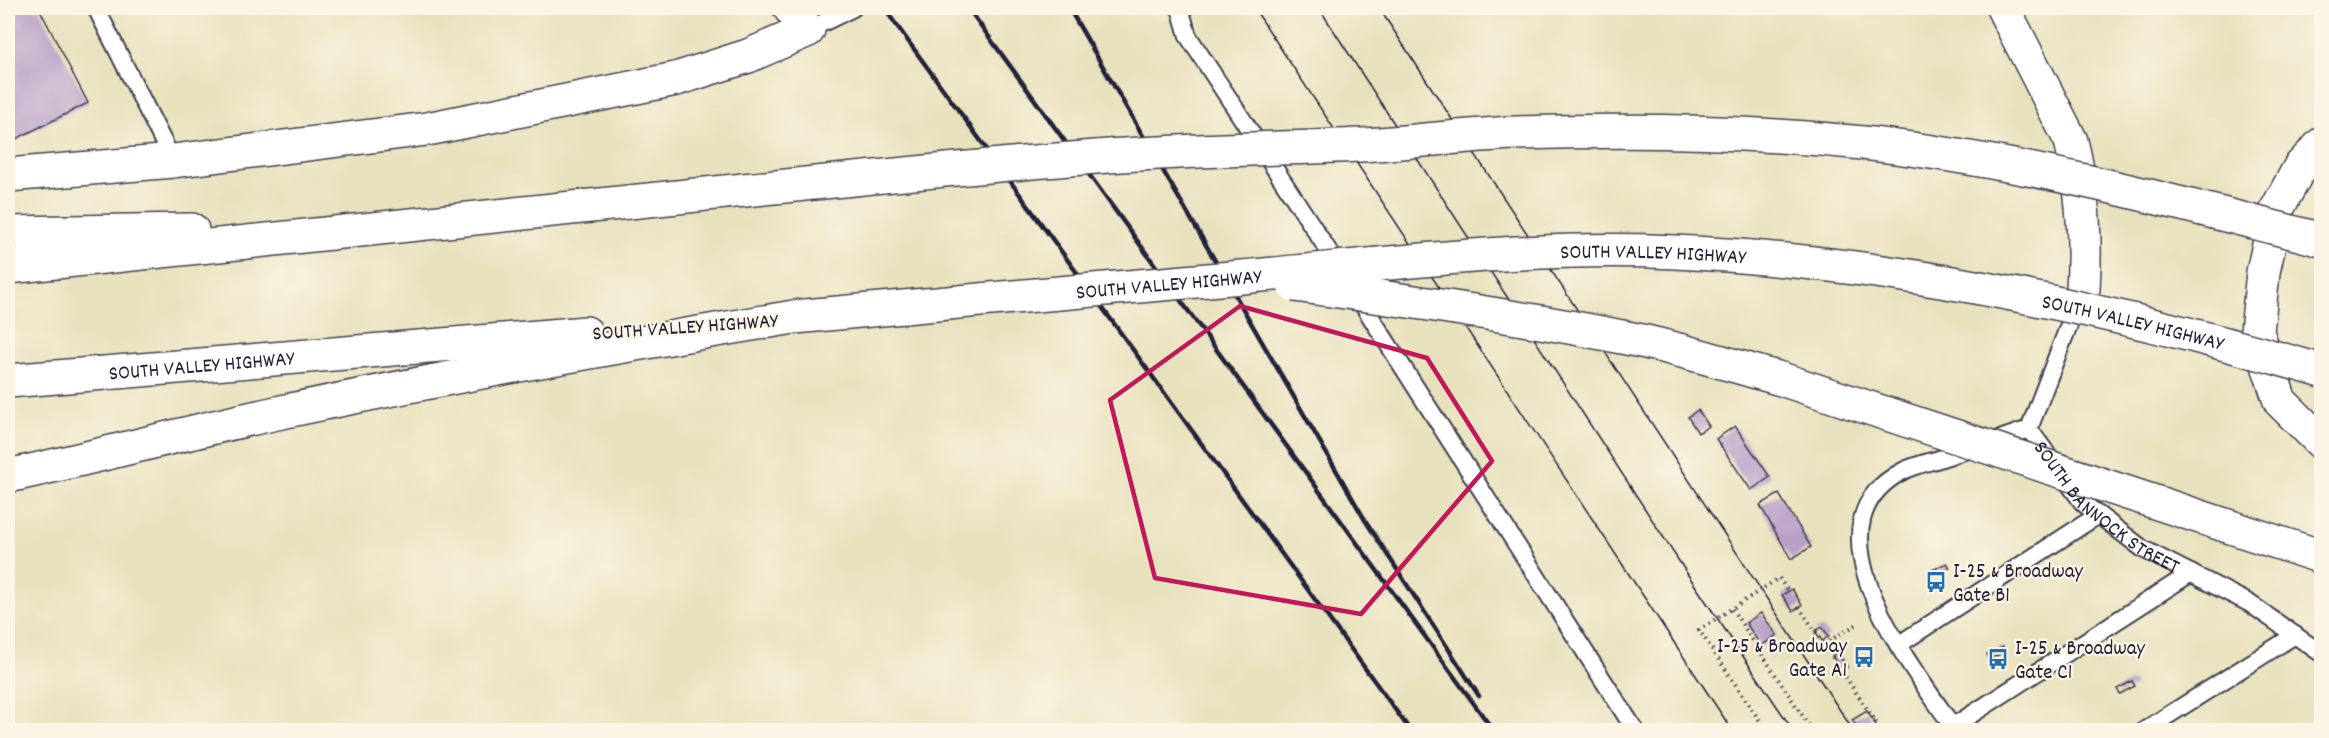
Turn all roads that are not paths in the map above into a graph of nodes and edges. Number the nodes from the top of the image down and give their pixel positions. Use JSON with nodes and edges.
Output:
{"nodes":[{"id":1,"x":96,"y":8,"type":"edge"},
{"id":2,"x":854,"y":8,"type":"edge"},
{"id":3,"x":1180,"y":8,"type":"edge"},
{"id":4,"x":2003,"y":8,"type":"edge"},
{"id":5,"x":799,"y":19,"type":"edge"},
{"id":6,"x":2322,"y":144,"type":"edge"},
{"id":7,"x":173,"y":161,"type":"junction"},
{"id":8,"x":8,"y":175,"type":"edge"},
{"id":9,"x":412,"y":226,"type":"junction"},
{"id":10,"x":8,"y":232,"type":"edge"},
{"id":11,"x":2322,"y":240,"type":"edge"},
{"id":12,"x":8,"y":267,"type":"edge"},
{"id":13,"x":1239,"y":277,"type":"junction"},
{"id":14,"x":2083,"y":289,"type":"joint"},
{"id":15,"x":794,"y":318,"type":"junction"},
{"id":16,"x":2322,"y":371,"type":"edge"},
{"id":17,"x":8,"y":381,"type":"edge"},
{"id":18,"x":2029,"y":429,"type":"junction"},
{"id":19,"x":2322,"y":443,"type":"edge"},
{"id":20,"x":8,"y":476,"type":"edge"},
{"id":21,"x":2098,"y":515,"type":"junction"},
{"id":22,"x":2322,"y":557,"type":"edge"},
{"id":23,"x":2191,"y":573,"type":"junction"},
{"id":24,"x":2295,"y":635,"type":"junction"},
{"id":25,"x":1898,"y":645,"type":"junction"},
{"id":26,"x":2322,"y":654,"type":"edge"},
{"id":27,"x":1954,"y":729,"type":"edge"},
{"id":28,"x":1635,"y":730,"type":"edge"},
{"id":29,"x":2145,"y":730,"type":"edge"}],
"edges":[{"from":1,"to":7,"type":"lane"},
{"from":2,"to":5,"type":"lane"},
{"from":3,"to":28,"type":"lane"},
{"from":4,"to":14,"type":"main road"},
{"from":5,"to":7,"type":"main road"},
{"from":6,"to":19,"type":"main road"},
{"from":7,"to":8,"type":"main road"},
{"from":9,"to":10,"type":"main road"},
{"from":9,"to":11,"type":"main road","bridge":true},
{"from":9,"to":12,"type":"main road"},
{"from":13,"to":15,"type":"main road","name":"SOUTH VALLEY HIGHWAY","bridge":true},
{"from":13,"to":16,"type":"main road","name":"SOUTH VALLEY HIGHWAY","bridge":true},
{"from":13,"to":22,"type":"main road","bridge":true},
{"from":14,"to":18,"type":"lane","name":"SOUTH BANNOCK STREET"},
{"from":15,"to":17,"type":"main road","name":"SOUTH VALLEY HIGHWAY"},
{"from":15,"to":20,"type":"main road"},
{"from":18,"to":21,"type":"lane","name":"SOUTH BANNOCK STREET"},
{"from":18,"to":25,"type":"lane"},
{"from":21,"to":23,"type":"lane","name":"SOUTH BANNOCK STREET"},
{"from":21,"to":25,"type":"lane"},
{"from":23,"to":24,"type":"lane","name":"SOUTH BANNOCK STREET"},
{"from":23,"to":27,"type":"lane"},
{"from":24,"to":26,"type":"lane","name":"SOUTH BANNOCK STREET"},
{"from":24,"to":29,"type":"lane"},
{"from":25,"to":27,"type":"lane"}]}
